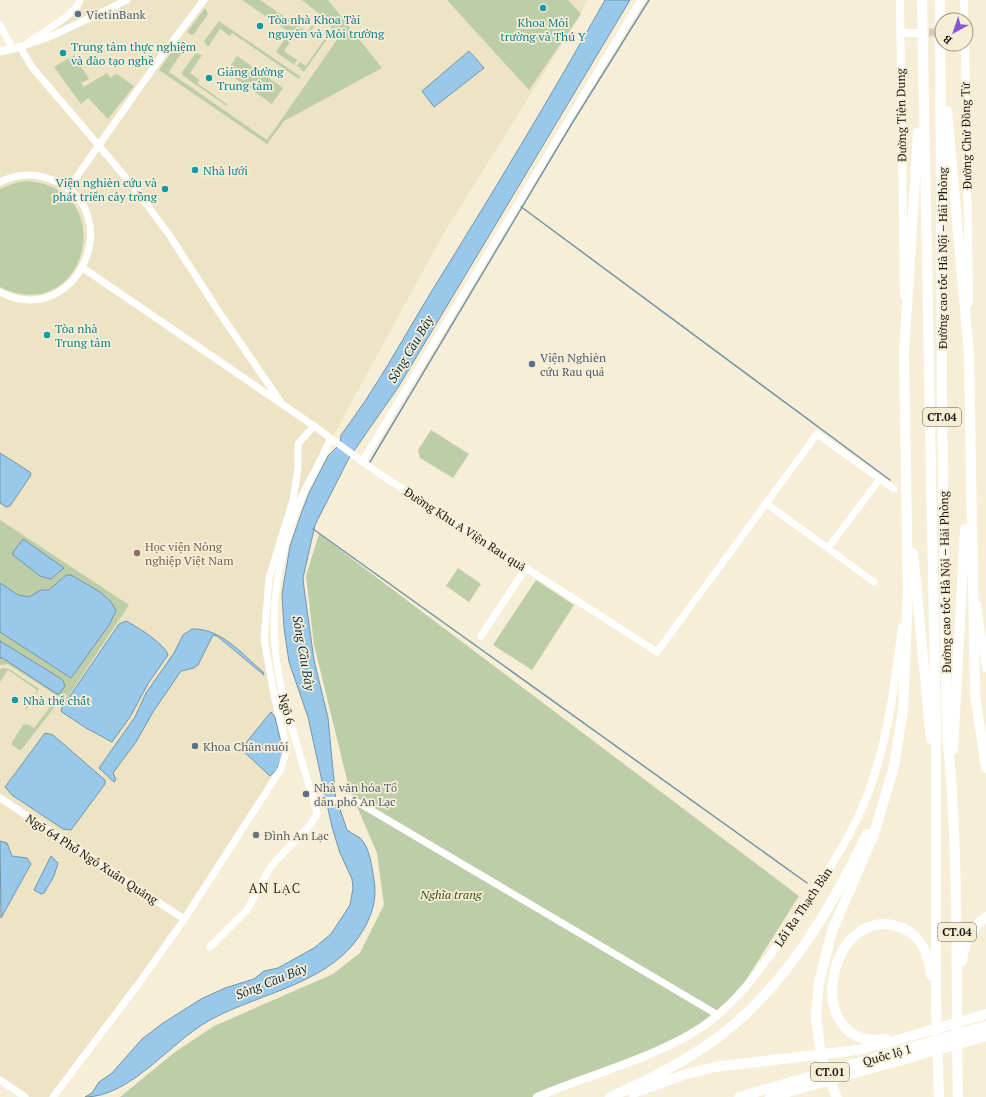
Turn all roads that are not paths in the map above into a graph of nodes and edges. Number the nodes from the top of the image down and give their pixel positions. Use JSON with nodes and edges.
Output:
{"nodes":[{"id":1,"x":80,"y":0,"type":"edge"},
{"id":2,"x":127,"y":0,"type":"edge"},
{"id":3,"x":204,"y":0,"type":"edge"},
{"id":4,"x":641,"y":0,"type":"edge"},
{"id":5,"x":900,"y":0,"type":"edge"},
{"id":6,"x":922,"y":0,"type":"edge"},
{"id":7,"x":940,"y":0,"type":"edge"},
{"id":8,"x":964,"y":0,"type":"edge"},
{"id":9,"x":964,"y":12,"type":"edge"},
{"id":10,"x":0,"y":25,"type":"edge"},
{"id":11,"x":900,"y":33,"type":"junction"},
{"id":12,"x":917,"y":33,"type":"tunnel mouth"},
{"id":13,"x":16,"y":48,"type":"junction"},
{"id":14,"x":0,"y":51,"type":"edge"},
{"id":15,"x":965,"y":52,"type":"edge"},
{"id":16,"x":923,"y":66,"type":"junction"},
{"id":17,"x":941,"y":66,"type":"junction"},
{"id":18,"x":99,"y":145,"type":"junction"},
{"id":19,"x":1,"y":180,"type":"edge"},
{"id":20,"x":68,"y":189,"type":"junction"},
{"id":21,"x":83,"y":268,"type":"junction"},
{"id":22,"x":0,"y":292,"type":"edge"},
{"id":23,"x":904,"y":353,"type":"junction"},
{"id":24,"x":969,"y":354,"type":"junction"},
{"id":25,"x":282,"y":404,"type":"junction"},
{"id":26,"x":314,"y":426,"type":"junction"},
{"id":27,"x":331,"y":440,"type":"junction"},
{"id":28,"x":970,"y":460,"type":"junction"},
{"id":29,"x":362,"y":462,"type":"junction"},
{"id":30,"x":880,"y":479,"type":"junction"},
{"id":31,"x":894,"y":488,"type":"dead end"},
{"id":32,"x":907,"y":488,"type":"junction"},
{"id":33,"x":766,"y":504,"type":"junction"},
{"id":34,"x":828,"y":548,"type":"junction"},
{"id":35,"x":526,"y":568,"type":"junction"},
{"id":36,"x":972,"y":578,"type":"junction"},
{"id":37,"x":874,"y":582,"type":"dead end"},
{"id":38,"x":908,"y":591,"type":"junction"},
{"id":39,"x":481,"y":636,"type":"dead end"},
{"id":40,"x":986,"y":668,"type":"edge"},
{"id":41,"x":980,"y":733,"type":"junction"},
{"id":42,"x":986,"y":751,"type":"edge"},
{"id":43,"x":935,"y":766,"type":"junction"},
{"id":44,"x":951,"y":767,"type":"junction"},
{"id":45,"x":986,"y":768,"type":"edge"},
{"id":46,"x":0,"y":798,"type":"edge"},
{"id":47,"x":316,"y":801,"type":"junction"},
{"id":48,"x":884,"y":802,"type":"junction"},
{"id":49,"x":986,"y":917,"type":"edge"},
{"id":50,"x":184,"y":919,"type":"junction"},
{"id":51,"x":210,"y":947,"type":"dead end"},
{"id":52,"x":986,"y":1014,"type":"edge"},
{"id":53,"x":718,"y":1015,"type":"junction"},
{"id":54,"x":986,"y":1026,"type":"edge"},
{"id":55,"x":920,"y":1034,"type":"junction"},
{"id":56,"x":972,"y":1035,"type":"junction"},
{"id":57,"x":986,"y":1036,"type":"edge"},
{"id":58,"x":920,"y":1050,"type":"junction"},
{"id":59,"x":938,"y":1058,"type":"junction"},
{"id":60,"x":0,"y":1080,"type":"edge"},
{"id":61,"x":25,"y":1097,"type":"edge"},
{"id":62,"x":53,"y":1097,"type":"edge"},
{"id":63,"x":537,"y":1097,"type":"edge"},
{"id":64,"x":610,"y":1097,"type":"edge"},
{"id":65,"x":622,"y":1097,"type":"edge"},
{"id":66,"x":739,"y":1097,"type":"edge"},
{"id":67,"x":770,"y":1097,"type":"edge"},
{"id":68,"x":837,"y":1097,"type":"edge"},
{"id":69,"x":939,"y":1097,"type":"edge"},
{"id":70,"x":960,"y":1097,"type":"edge"}],
"edges":[{"from":1,"to":13,"type":"street"},
{"from":2,"to":13,"type":"street"},
{"from":3,"to":18,"type":"street"},
{"from":4,"to":29,"type":"street"},
{"from":5,"to":11,"type":"main road","name":"Đường Tiên Dung"},
{"from":6,"to":16,"type":"highway","number":"CT.04"},
{"from":7,"to":17,"type":"highway","number":"CT.04"},
{"from":8,"to":9,"type":"main road"},
{"from":10,"to":13,"type":"street"},
{"from":11,"to":12,"type":"main road"},
{"from":11,"to":23,"type":"main road","name":"Đường Tiên Dung"},
{"from":13,"to":14,"type":"main road"},
{"from":13,"to":18,"type":"street"},
{"from":15,"to":24,"type":"main road","name":"Đường Chử Đồng Tử"},
{"from":16,"to":23,"type":"highway"},
{"from":16,"to":43,"type":"highway","name":"Đường cao tốc Hà Nội – Hải Phòng","number":"CT.04"},
{"from":17,"to":24,"type":"highway","number":"CT.04"},
{"from":17,"to":44,"type":"highway","name":"Đường cao tốc Hà Nội – Hải Phòng","number":"CT.04"},
{"from":18,"to":20,"type":"street"},
{"from":18,"to":25,"type":"street"},
{"from":19,"to":20,"type":"street"},
{"from":20,"to":21,"type":"street"},
{"from":21,"to":22,"type":"street"},
{"from":21,"to":25,"type":"street","name":"Đường Khu A Viện Rau quả"},
{"from":23,"to":32,"type":"highway"},
{"from":24,"to":28,"type":"highway"},
{"from":25,"to":26,"type":"street","name":"Đường Khu A Viện Rau quả"},
{"from":26,"to":27,"type":"street","name":"Đường Khu A Viện Rau quả"},
{"from":26,"to":50,"type":"street"},
{"from":27,"to":29,"type":"street","name":"Đường Khu A Viện Rau quả"},
{"from":27,"to":47,"type":"street","name":"Ngõ 6"},
{"from":28,"to":36,"type":"highway"},
{"from":28,"to":44,"type":"highway"},
{"from":29,"to":35,"type":"street","name":"Đường Khu A Viện Rau quả"},
{"from":30,"to":31,"type":"street"},
{"from":30,"to":33,"type":"street"},
{"from":30,"to":34,"type":"street"},
{"from":32,"to":38,"type":"highway"},
{"from":32,"to":43,"type":"highway"},
{"from":33,"to":34,"type":"street"},
{"from":33,"to":35,"type":"street","name":"Đường Khu A Viện Rau quả"},
{"from":34,"to":37,"type":"street"},
{"from":35,"to":39,"type":"street"},
{"from":36,"to":40,"type":"main road"},
{"from":36,"to":41,"type":"highway"},
{"from":38,"to":48,"type":"highway"},
{"from":38,"to":53,"type":"main road","name":"Lối Ra Thạch Bàn"},
{"from":41,"to":42,"type":"highway"},
{"from":41,"to":45,"type":"highway"},
{"from":43,"to":59,"type":"highway","name":"Đường cao tốc Hà Nội – Hải Phòng","number":"CT.04"},
{"from":44,"to":70,"type":"highway","name":"Đường cao tốc Hà Nội – Hải Phòng","number":"CT.04"},
{"from":46,"to":50,"type":"street","name":"Ngõ 64 Phố Ngô Xuân Quảng"},
{"from":47,"to":51,"type":"street","name":"Ngõ 6"},
{"from":47,"to":53,"type":"street"},
{"from":48,"to":64,"type":"highway"},
{"from":48,"to":68,"type":"highway"},
{"from":49,"to":70,"type":"highway"},
{"from":50,"to":62,"type":"street"},
{"from":52,"to":55,"type":"highway"},
{"from":53,"to":63,"type":"main road","name":"Lối Ra Thạch Bàn"},
{"from":54,"to":56,"type":"highway","number":"CT.01"},
{"from":55,"to":59,"type":"highway"},
{"from":55,"to":65,"type":"highway"},
{"from":56,"to":57,"type":"highway","number":"CT.01"},
{"from":56,"to":58,"type":"highway","number":"CT.01"},
{"from":58,"to":66,"type":"highway","name":"Quốc lộ 1","number":"CT.01"},
{"from":58,"to":67,"type":"highway","name":"Quốc lộ 1","number":"CT.01"},
{"from":59,"to":69,"type":"highway","name":"Đường cao tốc Hà Nội – Hải Phòng","number":"CT.04"},
{"from":60,"to":61,"type":"street"}]}
